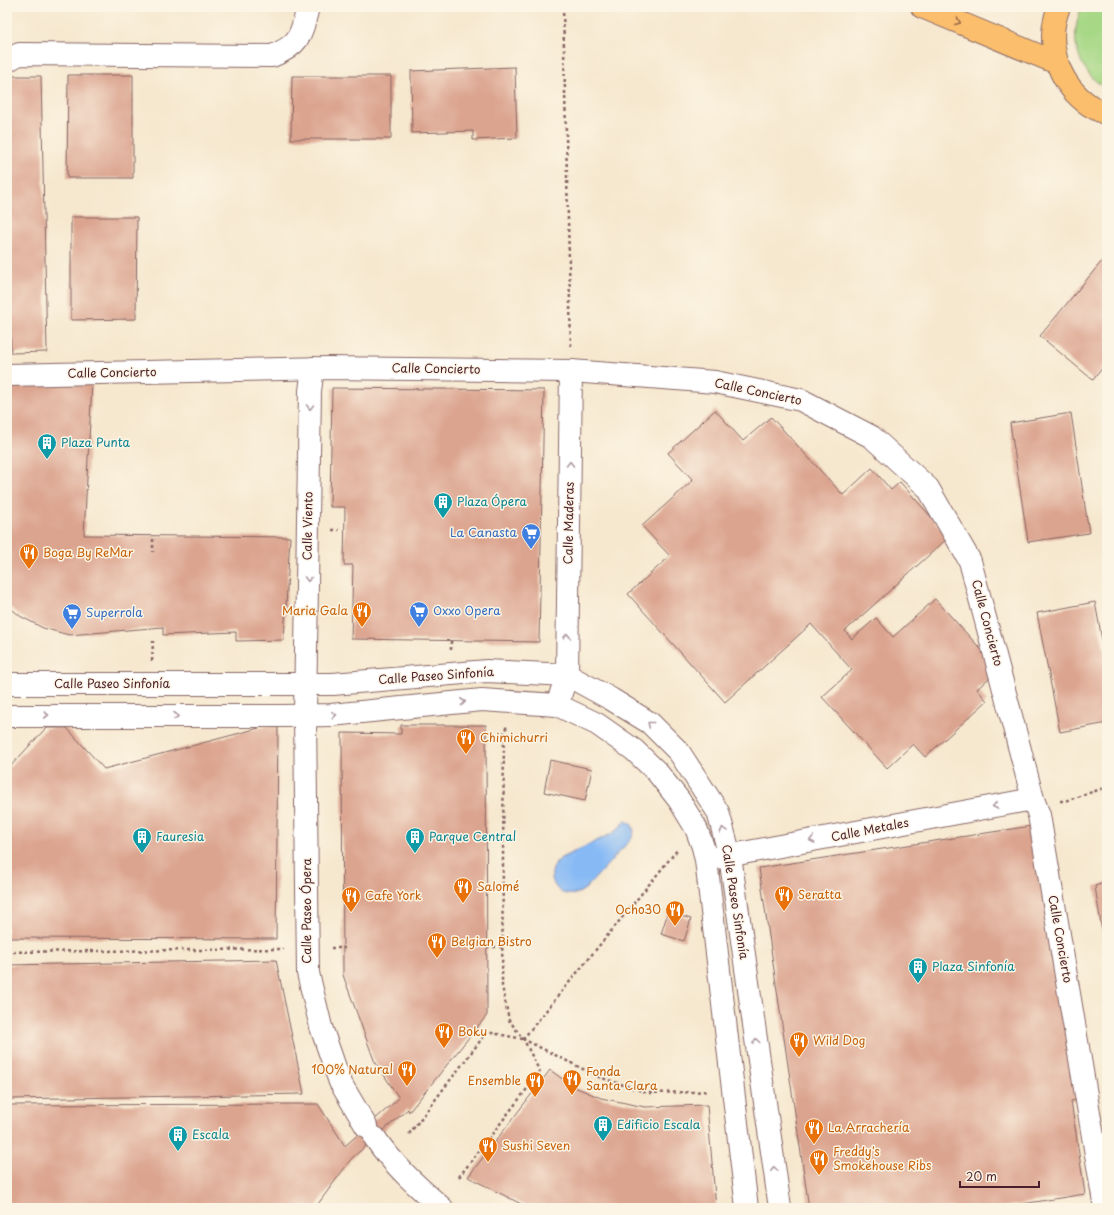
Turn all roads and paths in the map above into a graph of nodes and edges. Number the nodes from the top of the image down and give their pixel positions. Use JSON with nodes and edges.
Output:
{"nodes":[{"id":1,"x":308,"y":7,"type":"edge"},
{"id":2,"x":563,"y":7,"type":"edge"},
{"id":3,"x":922,"y":7,"type":"edge"},
{"id":4,"x":1059,"y":7,"type":"edge"},
{"id":5,"x":7,"y":61,"type":"edge"},
{"id":6,"x":1057,"y":63,"type":"junction"},
{"id":7,"x":1107,"y":114,"type":"edge"},
{"id":8,"x":7,"y":362,"type":"edge"},
{"id":9,"x":313,"y":368,"type":"junction"},
{"id":10,"x":571,"y":371,"type":"junction"},
{"id":11,"x":7,"y":375,"type":"edge"},
{"id":12,"x":153,"y":539,"type":"dead end"},
{"id":13,"x":153,"y":552,"type":"dead end"},
{"id":14,"x":153,"y":641,"type":"dead end"},
{"id":15,"x":152,"y":663,"type":"dead end"},
{"id":16,"x":567,"y":675,"type":"junction"},
{"id":17,"x":7,"y":684,"type":"edge"},
{"id":18,"x":307,"y":684,"type":"junction"},
{"id":19,"x":529,"y":703,"type":"junction"},
{"id":20,"x":557,"y":705,"type":"junction"},
{"id":21,"x":305,"y":715,"type":"junction"},
{"id":22,"x":7,"y":716,"type":"edge"},
{"id":23,"x":1107,"y":787,"type":"edge"},
{"id":24,"x":1033,"y":799,"type":"junction"},
{"id":25,"x":1058,"y":801,"type":"dead end"},
{"id":26,"x":696,"y":828,"type":"junction"},
{"id":27,"x":730,"y":856,"type":"junction"},
{"id":28,"x":706,"y":860,"type":"junction"},
{"id":29,"x":487,"y":947,"type":"dead end"},
{"id":30,"x":503,"y":947,"type":"junction"},
{"id":31,"x":345,"y":948,"type":"dead end"},
{"id":32,"x":308,"y":949,"type":"junction"},
{"id":33,"x":7,"y":952,"type":"edge"},
{"id":34,"x":523,"y":1040,"type":"junction"},
{"id":35,"x":712,"y":1090,"type":"dead end"},
{"id":36,"x":409,"y":1134,"type":"dead end"},
{"id":37,"x":459,"y":1178,"type":"dead end"},
{"id":38,"x":442,"y":1208,"type":"edge"},
{"id":39,"x":747,"y":1208,"type":"edge"},
{"id":40,"x":780,"y":1208,"type":"edge"},
{"id":41,"x":1105,"y":1208,"type":"edge"}],
"edges":[{"from":1,"to":5,"type":"street"},
{"from":2,"to":10,"type":"path"},
{"from":3,"to":6,"type":"main road","one_way":true},
{"from":4,"to":6,"type":"main road"},
{"from":6,"to":7,"type":"main road"},
{"from":8,"to":11,"type":"street"},
{"from":9,"to":10,"type":"street","name":"Calle Concierto"},
{"from":9,"to":11,"type":"street","name":"Calle Concierto"},
{"from":9,"to":18,"type":"street","name":"Calle Viento","one_way":true},
{"from":16,"to":10,"type":"street","name":"Calle Maderas","one_way":true},
{"from":10,"to":24,"type":"street","name":"Calle Concierto"},
{"from":12,"to":13,"type":"path"},
{"from":14,"to":15,"type":"path"},
{"from":16,"to":18,"type":"street","name":"Calle Paseo Sinfonía"},
{"from":16,"to":20,"type":"street","name":"Calle Maderas"},
{"from":27,"to":16,"type":"street","name":"Calle Paseo Sinfonía","one_way":true},
{"from":17,"to":18,"type":"street","name":"Calle Paseo Sinfonía"},
{"from":18,"to":21,"type":"street","name":"Calle Paseo Ópera"},
{"from":19,"to":20,"type":"street","name":"Calle Paseo Sinfonía"},
{"from":21,"to":19,"type":"street","name":"Calle Paseo Sinfonía","one_way":true},
{"from":19,"to":30,"type":"path"},
{"from":20,"to":26,"type":"street","name":"Calle Paseo Sinfonía"},
{"from":22,"to":21,"type":"street","name":"Calle Paseo Sinfonía","one_way":true},
{"from":21,"to":32,"type":"street","name":"Calle Paseo Ópera"},
{"from":23,"to":25,"type":"path"},
{"from":24,"to":27,"type":"street","name":"Calle Metales","one_way":true},
{"from":24,"to":41,"type":"street","name":"Calle Concierto"},
{"from":26,"to":28,"type":"street","name":"Calle Paseo Sinfonía"},
{"from":26,"to":34,"type":"path"},
{"from":27,"to":28,"type":"street","name":"Calle Metales"},
{"from":40,"to":27,"type":"street","name":"Calle Paseo Sinfonía","one_way":true},
{"from":28,"to":39,"type":"street","name":"Calle Paseo Sinfonía"},
{"from":29,"to":30,"type":"path"},
{"from":30,"to":34,"type":"path"},
{"from":31,"to":32,"type":"path"},
{"from":32,"to":33,"type":"path"},
{"from":32,"to":38,"type":"street","name":"Calle Paseo Ópera"},
{"from":34,"to":35,"type":"path"},
{"from":34,"to":36,"type":"path"},
{"from":34,"to":37,"type":"path"}]}
